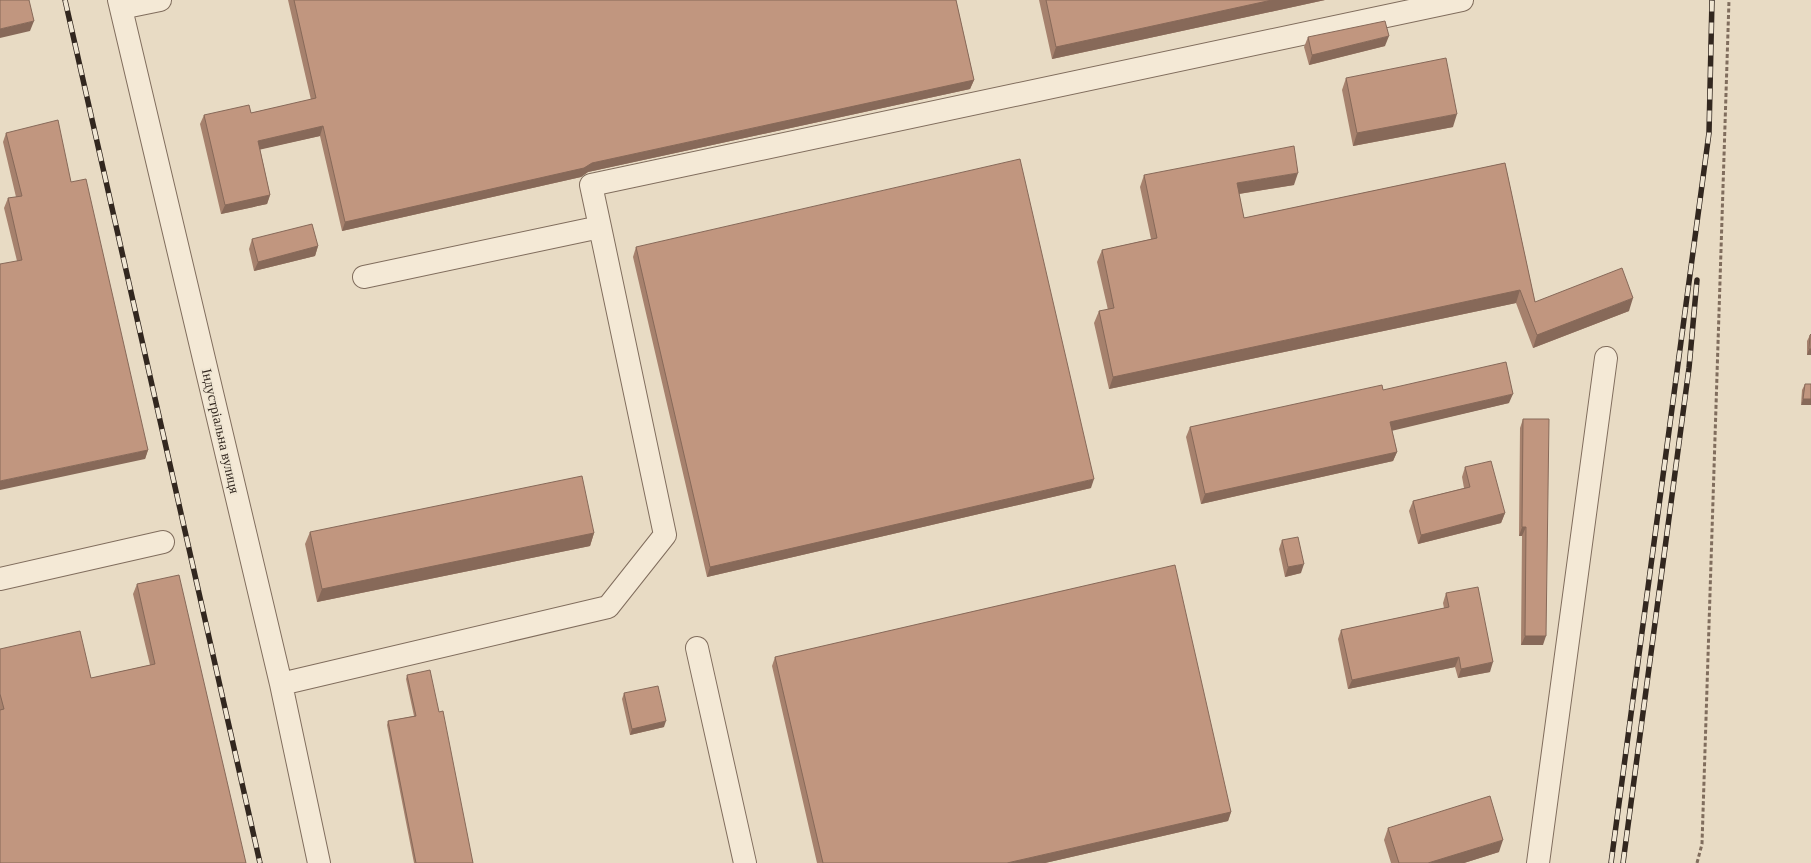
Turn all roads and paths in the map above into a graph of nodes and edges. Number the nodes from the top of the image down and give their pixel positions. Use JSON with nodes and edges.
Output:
{"nodes":[{"id":1,"x":160,"y":0,"type":"edge"},
{"id":2,"x":1462,"y":0,"type":"edge"},
{"id":3,"x":1729,"y":0,"type":"edge"},
{"id":4,"x":120,"y":4,"type":"edge"},
{"id":5,"x":600,"y":227,"type":"junction"},
{"id":6,"x":364,"y":276,"type":"dead end"},
{"id":7,"x":1606,"y":358,"type":"dead end"},
{"id":8,"x":163,"y":542,"type":"dead end"},
{"id":9,"x":0,"y":579,"type":"edge"},
{"id":10,"x":697,"y":648,"type":"dead end"},
{"id":11,"x":281,"y":684,"type":"junction"},
{"id":12,"x":319,"y":863,"type":"edge"},
{"id":13,"x":745,"y":863,"type":"edge"},
{"id":14,"x":1538,"y":863,"type":"edge"},
{"id":15,"x":1697,"y":863,"type":"edge"}],
"edges":[{"from":1,"to":4,"type":"street"},
{"from":2,"to":5,"type":"street"},
{"from":3,"to":15,"type":"path"},
{"from":4,"to":11,"type":"street","name":"Індустріальна вулиця"},
{"from":5,"to":6,"type":"street"},
{"from":5,"to":11,"type":"street"},
{"from":7,"to":14,"type":"street"},
{"from":8,"to":9,"type":"street"},
{"from":10,"to":13,"type":"street"},
{"from":11,"to":12,"type":"street","name":"Індустріальна вулиця"}]}
